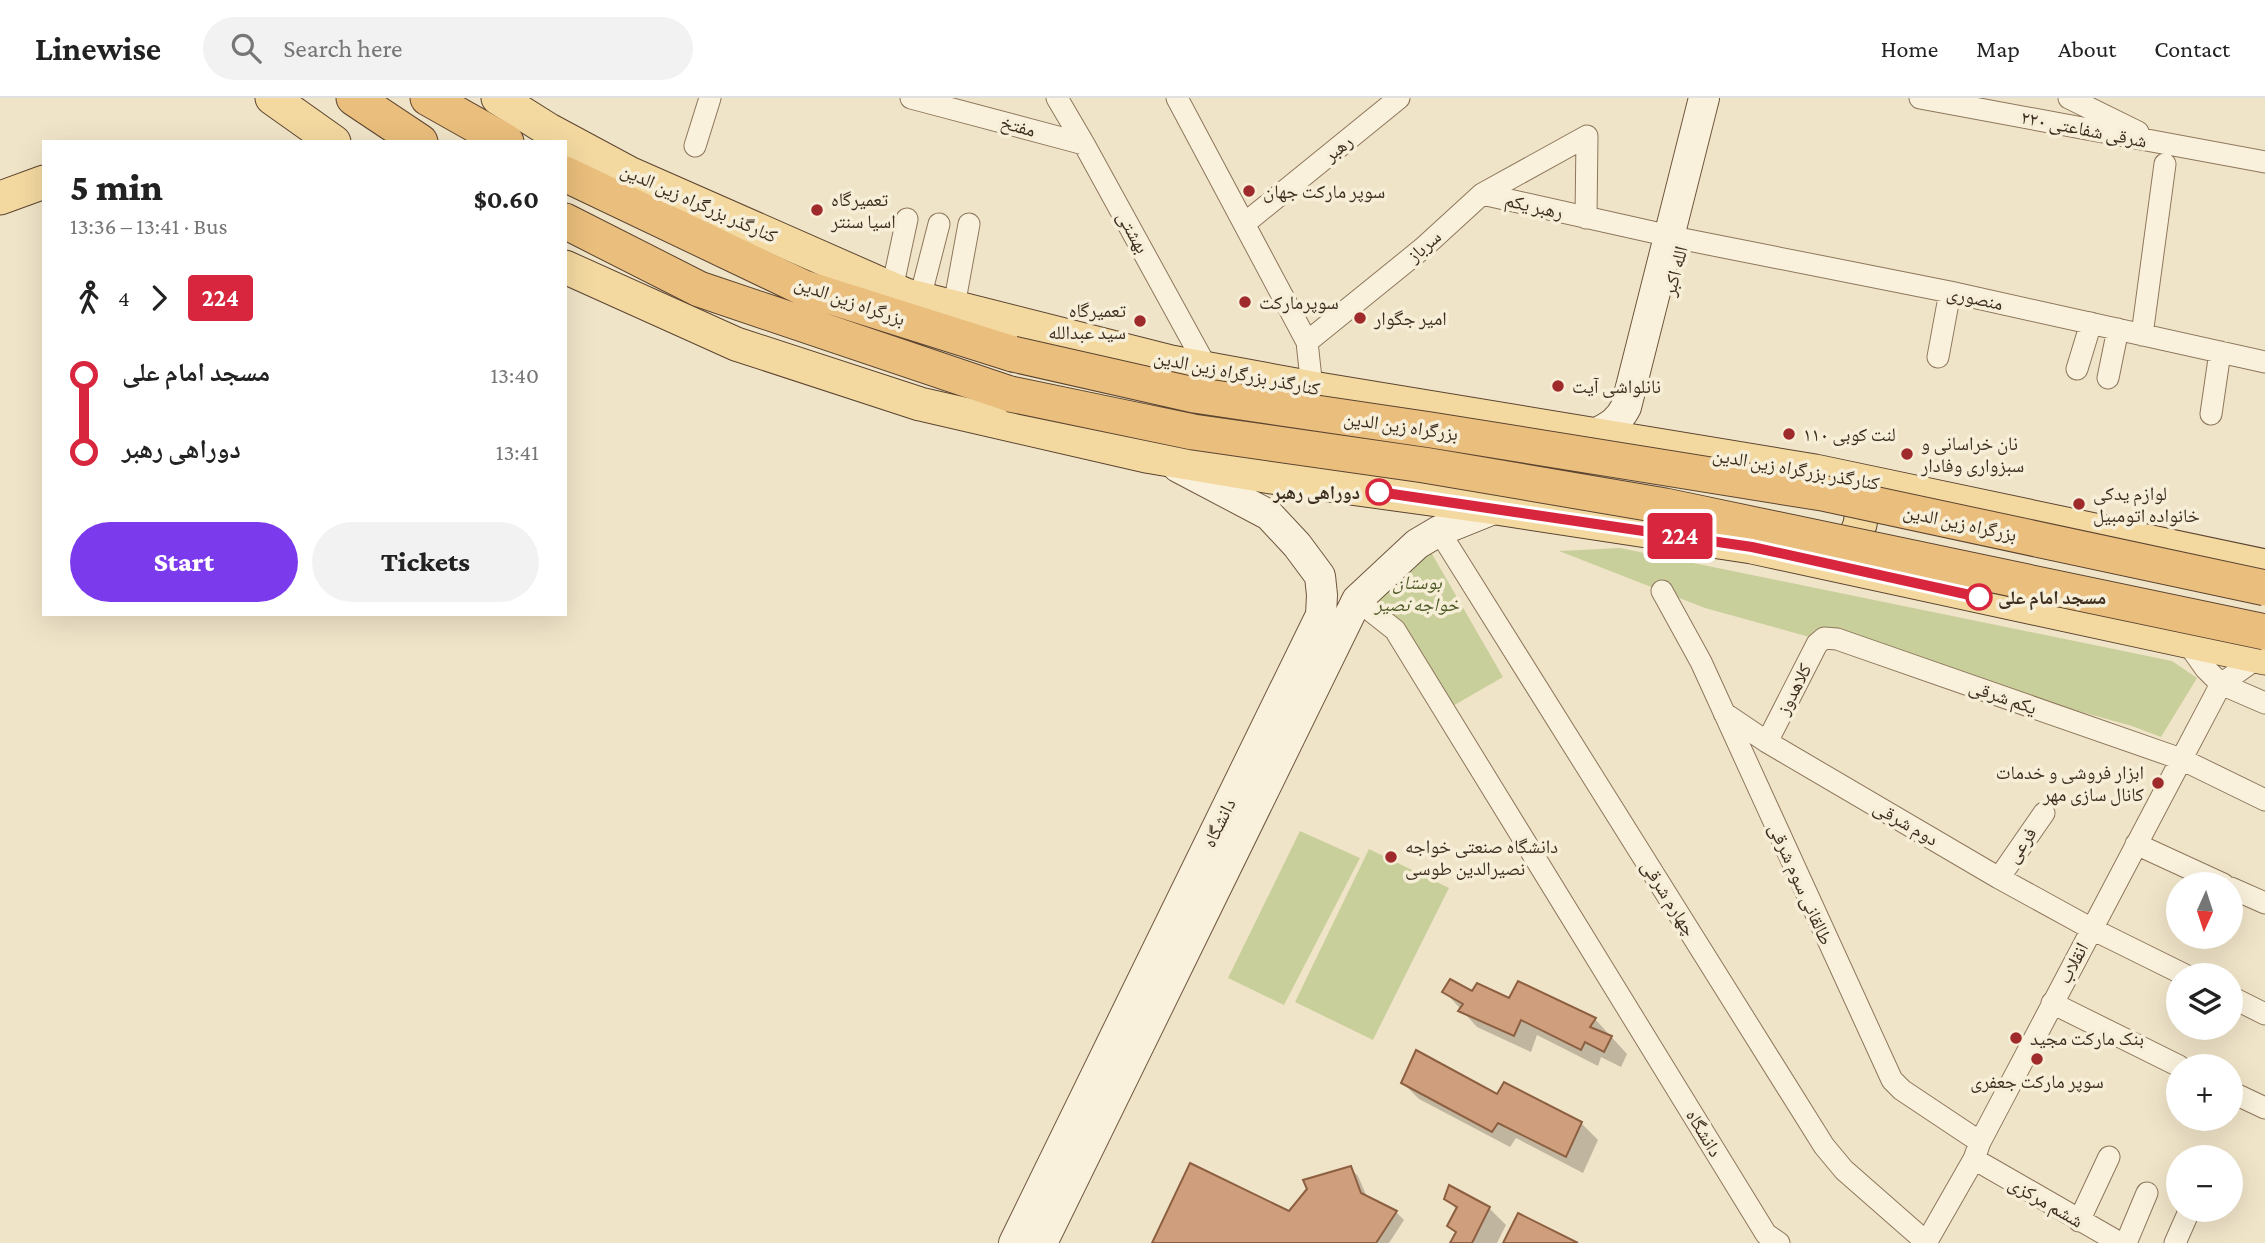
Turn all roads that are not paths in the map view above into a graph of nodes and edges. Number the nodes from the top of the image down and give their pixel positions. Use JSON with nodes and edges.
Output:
{"nodes":[{"id":1,"x":272,"y":98,"type":"edge"},
{"id":2,"x":354,"y":98,"type":"edge"},
{"id":3,"x":428,"y":98,"type":"edge"},
{"id":4,"x":474,"y":98,"type":"edge"},
{"id":5,"x":498,"y":98,"type":"edge"},
{"id":6,"x":710,"y":98,"type":"edge"},
{"id":7,"x":911,"y":98,"type":"edge"},
{"id":8,"x":1057,"y":98,"type":"edge"},
{"id":9,"x":1177,"y":98,"type":"edge"},
{"id":10,"x":1399,"y":98,"type":"edge"},
{"id":11,"x":1704,"y":98,"type":"edge"},
{"id":12,"x":1720,"y":98,"type":"edge"},
{"id":13,"x":1920,"y":98,"type":"edge"},
{"id":14,"x":2069,"y":98,"type":"edge"},
{"id":15,"x":1587,"y":136,"type":"joint"},
{"id":16,"x":331,"y":140,"type":"edge"},
{"id":17,"x":417,"y":140,"type":"edge"},
{"id":18,"x":502,"y":140,"type":"edge"},
{"id":19,"x":531,"y":140,"type":"edge"},
{"id":20,"x":1084,"y":144,"type":"junction"},
{"id":21,"x":695,"y":146,"type":"dead end"},
{"id":22,"x":2165,"y":154,"type":"junction"},
{"id":23,"x":2265,"y":162,"type":"edge"},
{"id":24,"x":567,"y":163,"type":"edge"},
{"id":25,"x":567,"y":175,"type":"edge"},
{"id":26,"x":42,"y":182,"type":"edge"},
{"id":27,"x":1482,"y":194,"type":"junction"},
{"id":28,"x":0,"y":198,"type":"edge"},
{"id":29,"x":647,"y":214,"type":"junction"},
{"id":30,"x":1586,"y":218,"type":"junction"},
{"id":31,"x":907,"y":219,"type":"dead end"},
{"id":32,"x":567,"y":222,"type":"edge"},
{"id":33,"x":939,"y":224,"type":"dead end"},
{"id":34,"x":969,"y":224,"type":"dead end"},
{"id":35,"x":1244,"y":224,"type":"junction"},
{"id":36,"x":1677,"y":238,"type":"junction"},
{"id":37,"x":567,"y":268,"type":"edge"},
{"id":38,"x":1950,"y":292,"type":"junction"},
{"id":39,"x":906,"y":294,"type":"junction"},
{"id":40,"x":954,"y":306,"type":"junction"},
{"id":41,"x":2091,"y":323,"type":"junction"},
{"id":42,"x":2118,"y":329,"type":"junction"},
{"id":43,"x":2142,"y":335,"type":"junction"},
{"id":44,"x":1307,"y":342,"type":"junction"},
{"id":45,"x":2220,"y":352,"type":"junction"},
{"id":46,"x":1938,"y":356,"type":"dead end"},
{"id":47,"x":2265,"y":362,"type":"edge"},
{"id":48,"x":1207,"y":368,"type":"junction"},
{"id":49,"x":2077,"y":369,"type":"dead end"},
{"id":50,"x":2108,"y":378,"type":"dead end"},
{"id":51,"x":1312,"y":388,"type":"junction"},
{"id":52,"x":2211,"y":414,"type":"dead end"},
{"id":53,"x":1593,"y":435,"type":"junction"},
{"id":54,"x":1649,"y":444,"type":"junction"},
{"id":55,"x":1165,"y":461,"type":"junction"},
{"id":56,"x":1815,"y":471,"type":"junction"},
{"id":57,"x":1271,"y":477,"type":"junction"},
{"id":58,"x":1496,"y":508,"type":"junction"},
{"id":59,"x":1439,"y":531,"type":"junction"},
{"id":60,"x":1800,"y":558,"type":"junction"},
{"id":61,"x":2265,"y":566,"type":"edge"},
{"id":62,"x":2265,"y":588,"type":"edge"},
{"id":63,"x":1662,"y":591,"type":"dead end"},
{"id":64,"x":1357,"y":600,"type":"junction"},
{"id":65,"x":1824,"y":638,"type":"joint"},
{"id":66,"x":2186,"y":641,"type":"junction"},
{"id":67,"x":2263,"y":649,"type":"edge"},
{"id":68,"x":2221,"y":684,"type":"junction"},
{"id":69,"x":2265,"y":703,"type":"edge"},
{"id":70,"x":1724,"y":713,"type":"junction"},
{"id":71,"x":1767,"y":742,"type":"junction"},
{"id":72,"x":2180,"y":760,"type":"junction"},
{"id":73,"x":2265,"y":800,"type":"edge"},
{"id":74,"x":2043,"y":813,"type":"dead end"},
{"id":75,"x":1226,"y":838,"type":"junction"},
{"id":76,"x":2136,"y":844,"type":"junction"},
{"id":77,"x":2197,"y":872,"type":"edge"},
{"id":78,"x":1999,"y":878,"type":"junction"},
{"id":79,"x":2244,"y":894,"type":"edge"},
{"id":80,"x":2265,"y":903,"type":"edge"},
{"id":81,"x":2092,"y":929,"type":"junction"},
{"id":82,"x":2166,"y":966,"type":"edge"},
{"id":83,"x":2052,"y":1003,"type":"junction"},
{"id":84,"x":2243,"y":1003,"type":"edge"},
{"id":85,"x":2265,"y":1014,"type":"edge"},
{"id":86,"x":1136,"y":1022,"type":"junction"},
{"id":87,"x":2166,"y":1060,"type":"edge"},
{"id":88,"x":2243,"y":1098,"type":"edge"},
{"id":89,"x":2265,"y":1108,"type":"edge"},
{"id":90,"x":1977,"y":1151,"type":"junction"},
{"id":91,"x":2109,"y":1157,"type":"dead end"},
{"id":92,"x":2147,"y":1193,"type":"dead end"},
{"id":93,"x":2079,"y":1221,"type":"junction"},
{"id":94,"x":2184,"y":1222,"type":"edge"},
{"id":95,"x":1014,"y":1243,"type":"edge"},
{"id":96,"x":1042,"y":1243,"type":"edge"},
{"id":97,"x":1779,"y":1243,"type":"edge"},
{"id":98,"x":1926,"y":1243,"type":"edge"},
{"id":99,"x":2120,"y":1243,"type":"edge"},
{"id":100,"x":2126,"y":1243,"type":"edge"},
{"id":101,"x":2175,"y":1243,"type":"edge"}],
"edges":[{"from":1,"to":16,"type":"main road"},
{"from":2,"to":17,"type":"highway"},
{"from":3,"to":18,"type":"highway"},
{"from":4,"to":19,"type":"main road"},
{"from":5,"to":39,"type":"main road","name":"کنارگذر بزرگراه زین الدین"},
{"from":6,"to":21,"type":"street"},
{"from":7,"to":20,"type":"street","name":"مفتخ"},
{"from":8,"to":20,"type":"street","name":"بهشتی"},
{"from":9,"to":35,"type":"street"},
{"from":10,"to":35,"type":"street","name":"رهبر"},
{"from":11,"to":36,"type":"main road"},
{"from":12,"to":36,"type":"main road","name":"الله اکبر"},
{"from":13,"to":22,"type":"street","name":"۲۲۰ شرقی شفاعتی"},
{"from":14,"to":22,"type":"street"},
{"from":15,"to":27,"type":"street","name":"سرباز"},
{"from":15,"to":30,"type":"street","name":"رهبر یکم"},
{"from":20,"to":48,"type":"street","name":"بهشتی"},
{"from":22,"to":23,"type":"street","name":"۲۲۰ شرقی شفاعتی"},
{"from":22,"to":43,"type":"street"},
{"from":24,"to":29,"type":"main road"},
{"from":25,"to":29,"type":"highway","name":"بزرگراه زین الدین"},
{"from":26,"to":28,"type":"main road"},
{"from":27,"to":30,"type":"street","name":"رهبر یکم"},
{"from":27,"to":44,"type":"street","name":"سرباز"},
{"from":29,"to":62,"type":"highway","name":"بزرگراه زین الدین","bridge":true},
{"from":30,"to":36,"type":"street","name":"رهبر یکم"},
{"from":31,"to":39,"type":"street"},
{"from":32,"to":67,"type":"highway","name":"بزرگراه زین الدین","bridge":true},
{"from":33,"to":39,"type":"street"},
{"from":34,"to":40,"type":"street"},
{"from":35,"to":44,"type":"street"},
{"from":36,"to":38,"type":"street","name":"منصوری"},
{"from":36,"to":53,"type":"main road"},
{"from":36,"to":54,"type":"main road","name":"الله اکبر"},
{"from":37,"to":55,"type":"main road"},
{"from":38,"to":41,"type":"street","name":"منصوری"},
{"from":38,"to":46,"type":"street"},
{"from":39,"to":40,"type":"main road","name":"کنارگذر بزرگراه زین الدین"},
{"from":40,"to":48,"type":"main road","name":"کنارگذر بزرگراه زین الدین"},
{"from":41,"to":42,"type":"street","name":"منصوری"},
{"from":41,"to":49,"type":"street"},
{"from":42,"to":43,"type":"street","name":"منصوری"},
{"from":42,"to":50,"type":"street"},
{"from":43,"to":45,"type":"street","name":"منصوری"},
{"from":44,"to":51,"type":"street"},
{"from":45,"to":47,"type":"street","name":"منصوری"},
{"from":45,"to":52,"type":"street"},
{"from":48,"to":51,"type":"main road","name":"کنارگذر بزرگراه زین الدین"},
{"from":51,"to":53,"type":"main road","name":"کنارگذر بزرگراه زین الدین"},
{"from":51,"to":57,"type":"main road"},
{"from":53,"to":54,"type":"main road","name":"کنارگذر بزرگراه زین الدین"},
{"from":54,"to":56,"type":"main road","name":"کنارگذر بزرگراه زین الدین"},
{"from":55,"to":57,"type":"main road"},
{"from":55,"to":75,"type":"main road","name":"دانشگاه"},
{"from":56,"to":60,"type":"main road"},
{"from":56,"to":61,"type":"main road","name":"کنارگذر بزرگراه زین الدین"},
{"from":57,"to":58,"type":"main road"},
{"from":58,"to":59,"type":"main road","name":"دانشگاه"},
{"from":58,"to":60,"type":"main road"},
{"from":59,"to":64,"type":"main road","name":"دانشگاه"},
{"from":59,"to":98,"type":"street","name":"چهارم شرقی"},
{"from":60,"to":66,"type":"main road"},
{"from":63,"to":70,"type":"street","name":"طالقانی سوم شرقی"},
{"from":64,"to":75,"type":"main road","name":"دانشگاه"},
{"from":64,"to":97,"type":"street","name":"دانشگاه"},
{"from":65,"to":71,"type":"street","name":"کلاهدوز"},
{"from":65,"to":72,"type":"street","name":"یکم شرقی"},
{"from":66,"to":67,"type":"main road"},
{"from":66,"to":68,"type":"street"},
{"from":67,"to":68,"type":"street"},
{"from":68,"to":69,"type":"street"},
{"from":68,"to":72,"type":"street","name":"انقلاب"},
{"from":70,"to":71,"type":"street","name":"دوم شرقی"},
{"from":70,"to":90,"type":"street","name":"طالقانی سوم شرقی"},
{"from":71,"to":78,"type":"street","name":"دوم شرقی"},
{"from":72,"to":73,"type":"street","name":"یکم شرقی"},
{"from":72,"to":76,"type":"street","name":"انقلاب"},
{"from":74,"to":78,"type":"street","name":"فرعی"},
{"from":75,"to":86,"type":"main road","name":"دانشگاه"},
{"from":76,"to":77,"type":"street"},
{"from":76,"to":81,"type":"street","name":"انقلاب"},
{"from":78,"to":81,"type":"street","name":"دوم شرقی"},
{"from":79,"to":80,"type":"street"},
{"from":81,"to":82,"type":"street","name":"دوم شرقی"},
{"from":81,"to":83,"type":"street","name":"انقلاب"},
{"from":83,"to":87,"type":"street"},
{"from":83,"to":90,"type":"street","name":"انقلاب"},
{"from":84,"to":85,"type":"street"},
{"from":86,"to":95,"type":"main road","name":"دانشگاه"},
{"from":86,"to":96,"type":"main road","name":"دانشگاه"},
{"from":88,"to":89,"type":"street"},
{"from":90,"to":93,"type":"street","name":"ششم مرکزی"},
{"from":90,"to":98,"type":"street","name":"انقلاب"},
{"from":91,"to":93,"type":"street"},
{"from":92,"to":100,"type":"street"},
{"from":93,"to":99,"type":"street","name":"ششم مرکزی"},
{"from":94,"to":101,"type":"street"}]}
